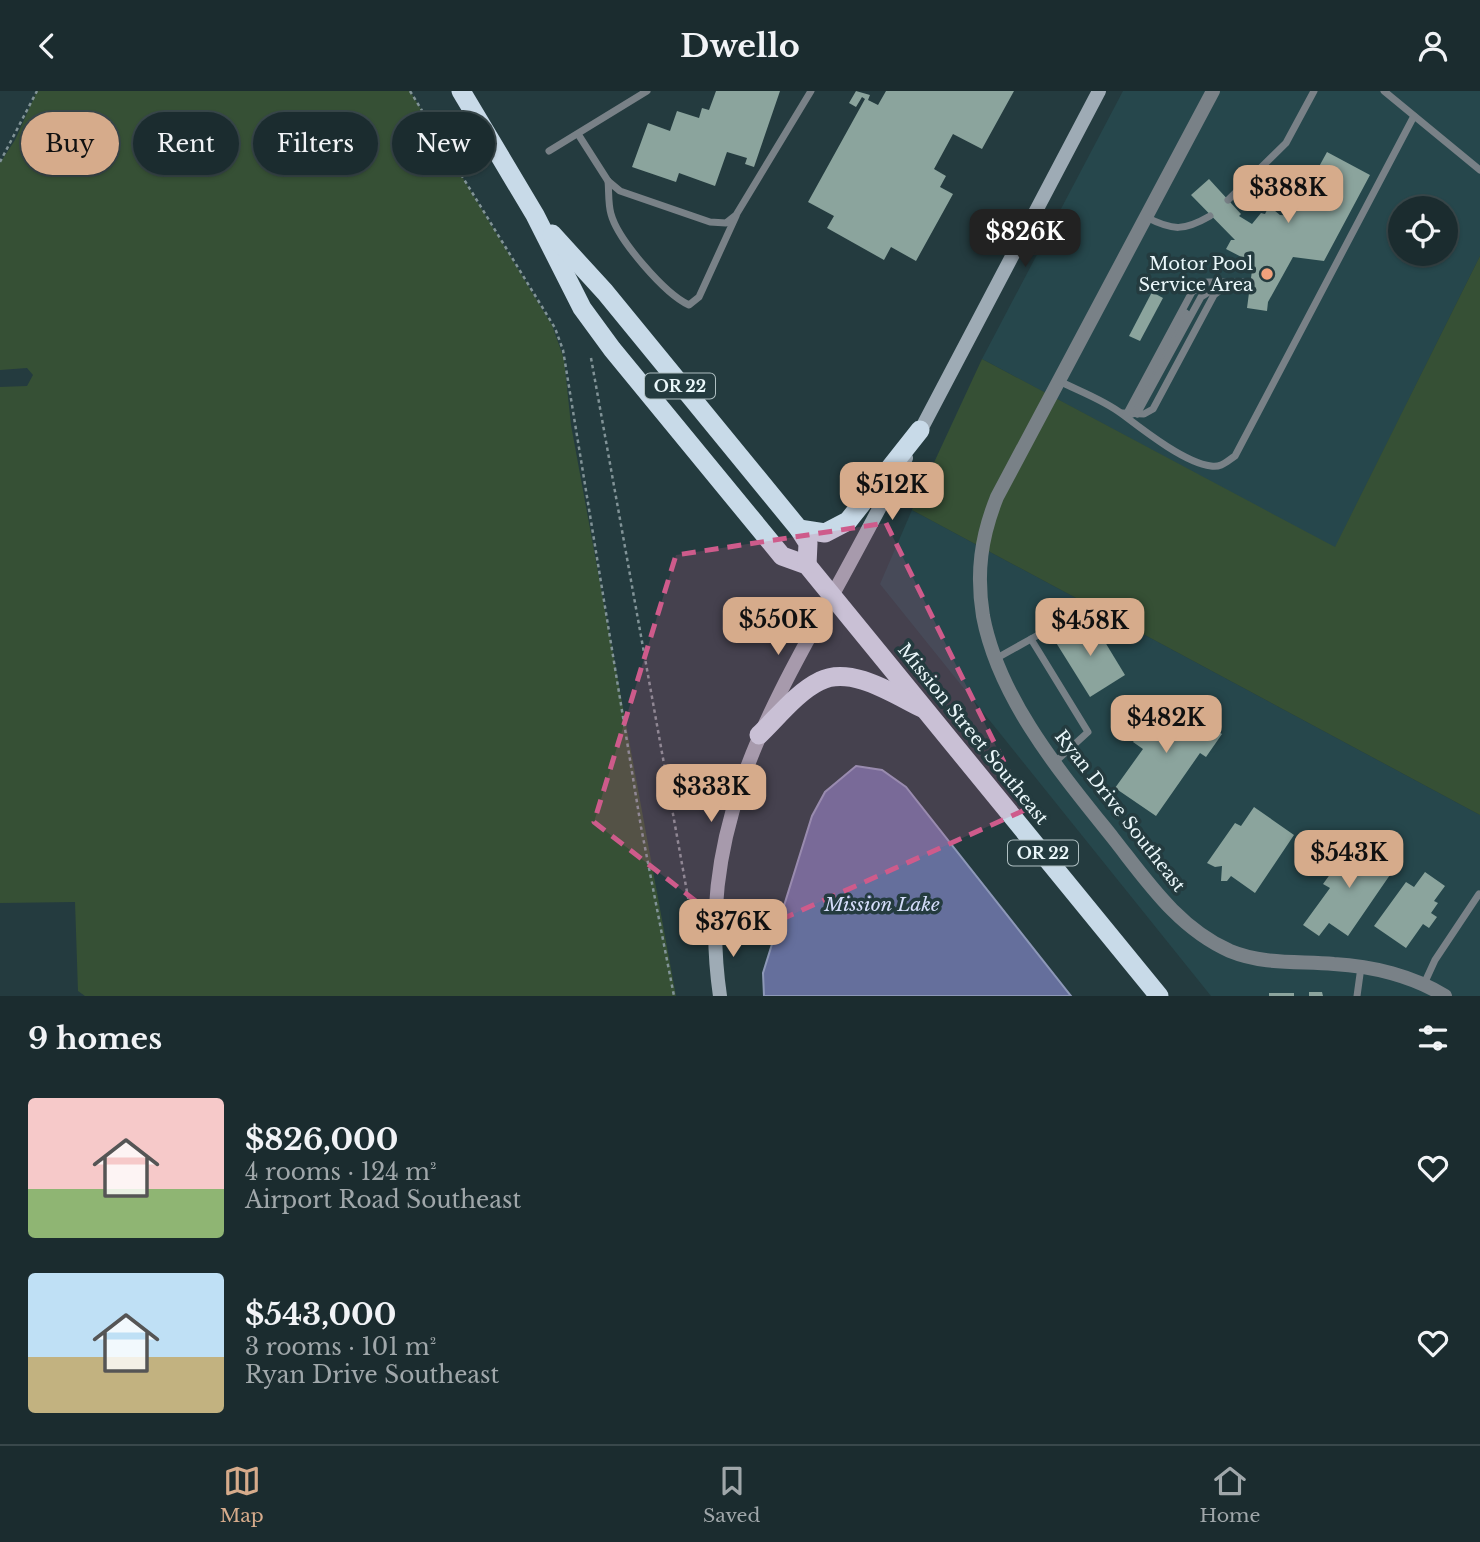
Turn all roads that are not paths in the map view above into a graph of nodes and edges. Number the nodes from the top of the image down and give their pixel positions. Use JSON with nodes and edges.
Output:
{"nodes":[{"id":1,"x":647,"y":91,"type":"edge"},
{"id":2,"x":811,"y":91,"type":"edge"},
{"id":3,"x":1099,"y":91,"type":"edge"},
{"id":4,"x":1213,"y":91,"type":"edge"},
{"id":5,"x":1314,"y":91,"type":"edge"},
{"id":6,"x":1384,"y":91,"type":"edge"},
{"id":7,"x":464,"y":93,"type":"edge"},
{"id":8,"x":1414,"y":116,"type":"junction"},
{"id":9,"x":578,"y":134,"type":"junction"},
{"id":10,"x":549,"y":151,"type":"dead end"},
{"id":11,"x":1480,"y":170,"type":"edge"},
{"id":12,"x":608,"y":181,"type":"junction"},
{"id":13,"x":1228,"y":200,"type":"dead end"},
{"id":14,"x":535,"y":215,"type":"junction"},
{"id":15,"x":736,"y":215,"type":"junction"},
{"id":16,"x":1210,"y":216,"type":"dead end"},
{"id":17,"x":1146,"y":217,"type":"junction"},
{"id":18,"x":1231,"y":282,"type":"junction"},
{"id":19,"x":1251,"y":282,"type":"dead end"},
{"id":20,"x":1059,"y":381,"type":"junction"},
{"id":21,"x":1132,"y":414,"type":"junction"},
{"id":22,"x":920,"y":431,"type":"junction"},
{"id":23,"x":799,"y":529,"type":"junction"},
{"id":24,"x":807,"y":565,"type":"junction"},
{"id":25,"x":832,"y":597,"type":"junction"},
{"id":26,"x":1070,"y":618,"type":"dead end"},
{"id":27,"x":1031,"y":639,"type":"junction"},
{"id":28,"x":997,"y":658,"type":"junction"},
{"id":29,"x":926,"y":710,"type":"junction"},
{"id":30,"x":759,"y":735,"type":"junction"},
{"id":31,"x":1055,"y":762,"type":"junction"},
{"id":32,"x":1479,"y":894,"type":"edge"},
{"id":33,"x":1361,"y":967,"type":"junction"},
{"id":34,"x":1424,"y":984,"type":"junction"},
{"id":35,"x":720,"y":996,"type":"edge"},
{"id":36,"x":1159,"y":996,"type":"edge"},
{"id":37,"x":1357,"y":996,"type":"edge"},
{"id":38,"x":1445,"y":996,"type":"edge"}],
"edges":[{"from":1,"to":9,"type":"lane"},
{"from":2,"to":15,"type":"lane"},
{"from":3,"to":22,"type":"main road"},
{"from":4,"to":17,"type":"street","name":"Ryan Drive Southeast"},
{"from":5,"to":13,"type":"lane"},
{"from":6,"to":8,"type":"lane"},
{"from":7,"to":14,"type":"highway","name":"Mission Street Southeast","number":"OR 22"},
{"from":8,"to":11,"type":"lane"},
{"from":8,"to":21,"type":"lane"},
{"from":9,"to":10,"type":"lane"},
{"from":9,"to":12,"type":"lane"},
{"from":12,"to":15,"type":"lane"},
{"from":12,"to":15,"type":"lane"},
{"from":14,"to":23,"type":"highway","name":"Mission Street Southeast","number":"OR 22"},
{"from":14,"to":24,"type":"highway","name":"Mission Street Southeast","number":"OR 22"},
{"from":16,"to":17,"type":"lane"},
{"from":17,"to":20,"type":"street","name":"Ryan Drive Southeast"},
{"from":18,"to":19,"type":"lane"},
{"from":18,"to":21,"type":"lane"},
{"from":18,"to":21,"type":"lane"},
{"from":20,"to":21,"type":"lane"},
{"from":20,"to":28,"type":"street","name":"Ryan Drive Southeast"},
{"from":22,"to":23,"type":"highway"},
{"from":22,"to":25,"type":"main road"},
{"from":23,"to":24,"type":"highway","name":"Mission Street Southeast","number":"OR 22"},
{"from":24,"to":25,"type":"highway","name":"Mission Street Southeast","number":"OR 22"},
{"from":25,"to":29,"type":"highway","name":"Mission Street Southeast","number":"OR 22"},
{"from":25,"to":30,"type":"main road"},
{"from":26,"to":27,"type":"lane"},
{"from":27,"to":28,"type":"lane"},
{"from":27,"to":31,"type":"lane"},
{"from":28,"to":31,"type":"street","name":"Ryan Drive Southeast"},
{"from":29,"to":30,"type":"highway","number":"OR 22"},
{"from":29,"to":36,"type":"highway","name":"Mission Street Southeast","number":"OR 22"},
{"from":30,"to":35,"type":"main road"},
{"from":31,"to":33,"type":"street","name":"Ryan Drive Southeast"},
{"from":32,"to":34,"type":"lane"},
{"from":33,"to":34,"type":"street","name":"Ryan Drive Southeast"},
{"from":33,"to":37,"type":"lane"},
{"from":34,"to":38,"type":"street","name":"Ryan Drive Southeast"}]}
